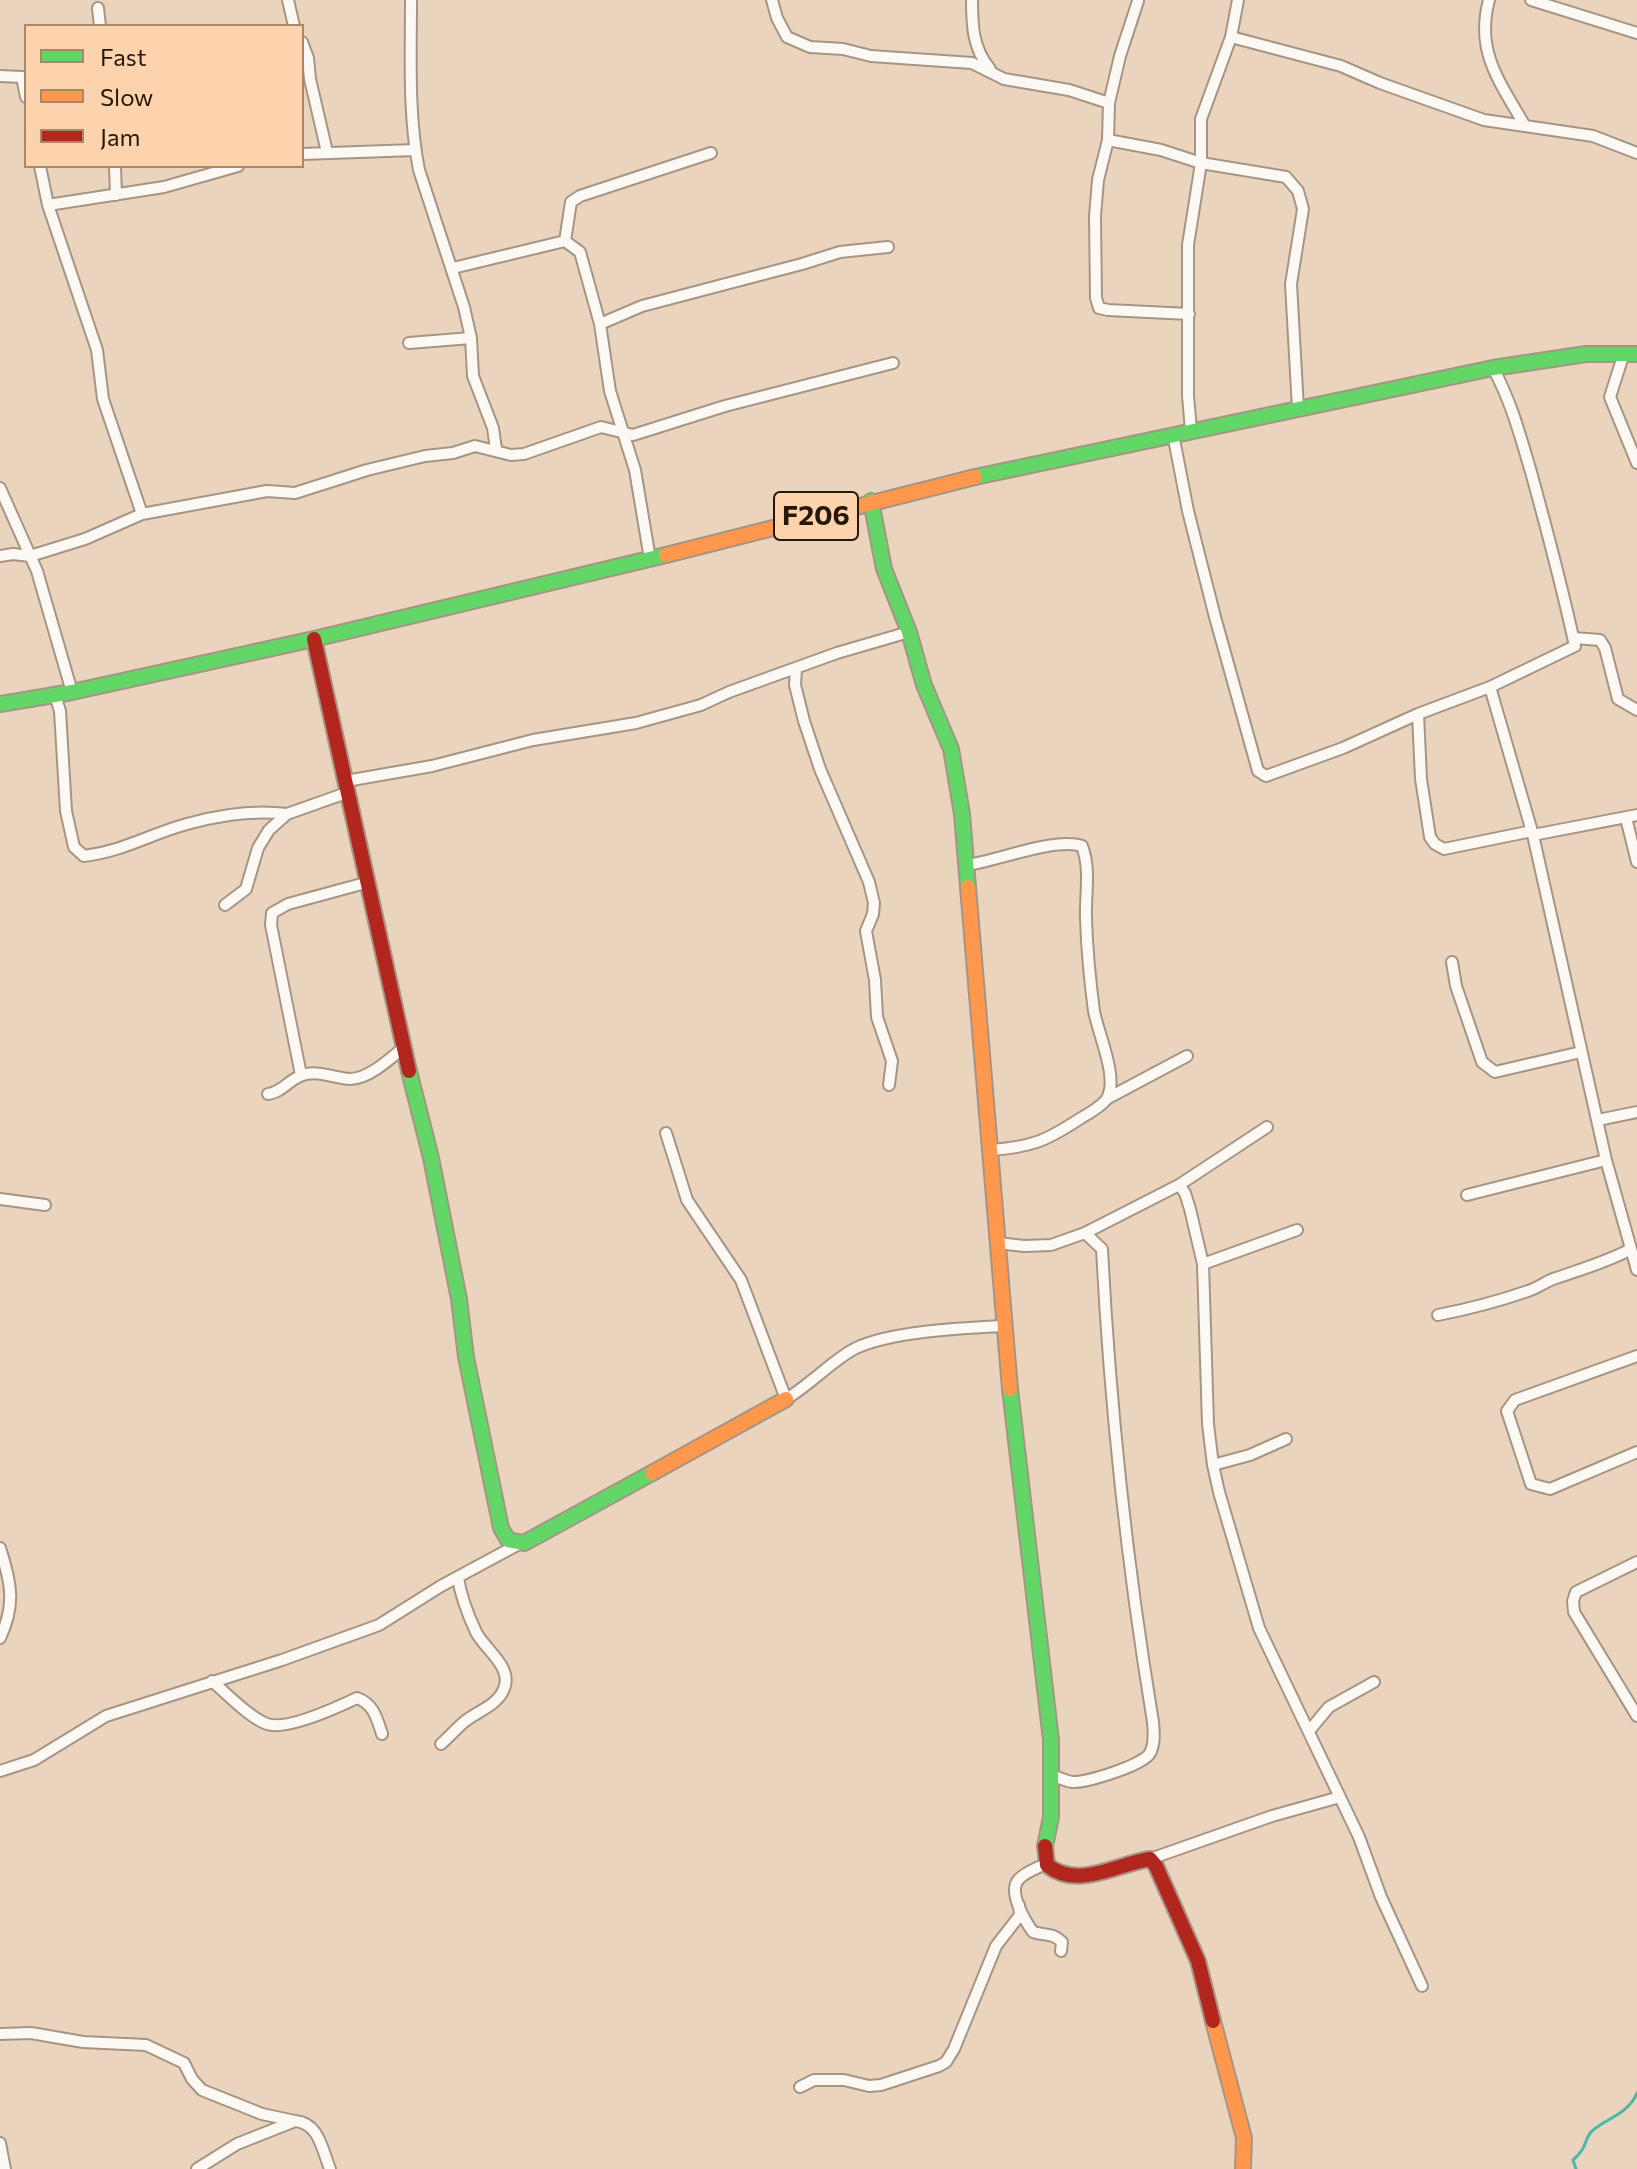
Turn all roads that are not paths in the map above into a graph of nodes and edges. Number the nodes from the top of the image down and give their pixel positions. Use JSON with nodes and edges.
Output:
{"nodes":[{"id":1,"x":288,"y":0,"type":"edge"},
{"id":2,"x":411,"y":0,"type":"edge"},
{"id":3,"x":772,"y":0,"type":"edge"},
{"id":4,"x":972,"y":0,"type":"edge"},
{"id":5,"x":1238,"y":0,"type":"edge"},
{"id":6,"x":1489,"y":0,"type":"edge"},
{"id":7,"x":1531,"y":0,"type":"edge"},
{"id":8,"x":1138,"y":1,"type":"edge"},
{"id":9,"x":98,"y":8,"type":"dead end"},
{"id":10,"x":100,"y":24,"type":"edge"},
{"id":11,"x":294,"y":24,"type":"edge"},
{"id":12,"x":1637,"y":33,"type":"edge"},
{"id":13,"x":1231,"y":37,"type":"junction"},
{"id":14,"x":304,"y":47,"type":"edge"},
{"id":15,"x":0,"y":76,"type":"edge"},
{"id":16,"x":1004,"y":79,"type":"junction"},
{"id":17,"x":24,"y":87,"type":"edge"},
{"id":18,"x":1109,"y":103,"type":"junction"},
{"id":19,"x":1525,"y":126,"type":"junction"},
{"id":20,"x":1108,"y":140,"type":"junction"},
{"id":21,"x":415,"y":150,"type":"junction"},
{"id":22,"x":327,"y":152,"type":"junction"},
{"id":23,"x":711,"y":153,"type":"dead end"},
{"id":24,"x":1637,"y":153,"type":"edge"},
{"id":25,"x":304,"y":154,"type":"edge"},
{"id":26,"x":1201,"y":163,"type":"junction"},
{"id":27,"x":40,"y":168,"type":"edge"},
{"id":28,"x":115,"y":168,"type":"edge"},
{"id":29,"x":231,"y":168,"type":"edge"},
{"id":30,"x":116,"y":195,"type":"junction"},
{"id":31,"x":48,"y":205,"type":"junction"},
{"id":32,"x":565,"y":241,"type":"junction"},
{"id":33,"x":888,"y":247,"type":"dead end"},
{"id":34,"x":453,"y":268,"type":"junction"},
{"id":35,"x":1189,"y":314,"type":"junction"},
{"id":36,"x":600,"y":324,"type":"junction"},
{"id":37,"x":471,"y":338,"type":"junction"},
{"id":38,"x":409,"y":343,"type":"dead end"},
{"id":39,"x":1631,"y":353,"type":"edge"},
{"id":40,"x":893,"y":363,"type":"dead end"},
{"id":41,"x":1493,"y":368,"type":"junction"},
{"id":42,"x":1298,"y":409,"type":"junction"},
{"id":43,"x":621,"y":430,"type":"junction"},
{"id":44,"x":1191,"y":430,"type":"junction"},
{"id":45,"x":1173,"y":434,"type":"junction"},
{"id":46,"x":496,"y":449,"type":"junction"},
{"id":47,"x":1637,"y":463,"type":"edge"},
{"id":48,"x":0,"y":488,"type":"edge"},
{"id":49,"x":871,"y":501,"type":"junction"},
{"id":50,"x":142,"y":514,"type":"junction"},
{"id":51,"x":0,"y":556,"type":"edge"},
{"id":52,"x":30,"y":556,"type":"junction"},
{"id":53,"x":650,"y":559,"type":"junction"},
{"id":54,"x":909,"y":632,"type":"junction"},
{"id":55,"x":1574,"y":638,"type":"junction"},
{"id":56,"x":314,"y":639,"type":"junction"},
{"id":57,"x":796,"y":669,"type":"junction"},
{"id":58,"x":1490,"y":687,"type":"junction"},
{"id":59,"x":72,"y":692,"type":"junction"},
{"id":60,"x":55,"y":695,"type":"junction"},
{"id":61,"x":0,"y":704,"type":"edge"},
{"id":62,"x":1637,"y":710,"type":"edge"},
{"id":63,"x":1418,"y":714,"type":"junction"},
{"id":64,"x":348,"y":786,"type":"junction"},
{"id":65,"x":287,"y":814,"type":"junction"},
{"id":66,"x":1632,"y":816,"type":"edge"},
{"id":67,"x":1532,"y":833,"type":"junction"},
{"id":68,"x":1637,"y":862,"type":"edge"},
{"id":69,"x":967,"y":865,"type":"junction"},
{"id":70,"x":369,"y":882,"type":"junction"},
{"id":71,"x":225,"y":905,"type":"dead end"},
{"id":72,"x":1452,"y":962,"type":"dead end"},
{"id":73,"x":403,"y":1048,"type":"junction"},
{"id":74,"x":1581,"y":1052,"type":"junction"},
{"id":75,"x":1187,"y":1056,"type":"dead end"},
{"id":76,"x":301,"y":1075,"type":"junction"},
{"id":77,"x":889,"y":1085,"type":"dead end"},
{"id":78,"x":268,"y":1094,"type":"dead end"},
{"id":79,"x":1108,"y":1098,"type":"junction"},
{"id":80,"x":1637,"y":1112,"type":"edge"},
{"id":81,"x":1598,"y":1120,"type":"junction"},
{"id":82,"x":1267,"y":1127,"type":"dead end"},
{"id":83,"x":666,"y":1133,"type":"dead end"},
{"id":84,"x":990,"y":1150,"type":"junction"},
{"id":85,"x":1606,"y":1160,"type":"junction"},
{"id":86,"x":1179,"y":1185,"type":"junction"},
{"id":87,"x":1467,"y":1195,"type":"dead end"},
{"id":88,"x":0,"y":1199,"type":"edge"},
{"id":89,"x":45,"y":1205,"type":"dead end"},
{"id":90,"x":1297,"y":1230,"type":"dead end"},
{"id":91,"x":1085,"y":1233,"type":"junction"},
{"id":92,"x":998,"y":1243,"type":"junction"},
{"id":93,"x":1631,"y":1249,"type":"junction"},
{"id":94,"x":1203,"y":1264,"type":"junction"},
{"id":95,"x":1637,"y":1270,"type":"edge"},
{"id":96,"x":1438,"y":1315,"type":"dead end"},
{"id":97,"x":1003,"y":1326,"type":"junction"},
{"id":98,"x":1637,"y":1356,"type":"edge"},
{"id":99,"x":786,"y":1399,"type":"junction"},
{"id":100,"x":1286,"y":1439,"type":"dead end"},
{"id":101,"x":1637,"y":1452,"type":"edge"},
{"id":102,"x":1213,"y":1465,"type":"junction"},
{"id":103,"x":519,"y":1544,"type":"junction"},
{"id":104,"x":0,"y":1548,"type":"edge"},
{"id":105,"x":1637,"y":1562,"type":"edge"},
{"id":106,"x":458,"y":1578,"type":"junction"},
{"id":107,"x":0,"y":1638,"type":"edge"},
{"id":108,"x":212,"y":1681,"type":"junction"},
{"id":109,"x":1374,"y":1682,"type":"dead end"},
{"id":110,"x":1637,"y":1691,"type":"edge"},
{"id":111,"x":1626,"y":1698,"type":"junction"},
{"id":112,"x":1637,"y":1716,"type":"edge"},
{"id":113,"x":1309,"y":1731,"type":"junction"},
{"id":114,"x":382,"y":1734,"type":"dead end"},
{"id":115,"x":441,"y":1744,"type":"dead end"},
{"id":116,"x":0,"y":1771,"type":"edge"},
{"id":117,"x":1054,"y":1776,"type":"junction"},
{"id":118,"x":1340,"y":1797,"type":"junction"},
{"id":119,"x":1150,"y":1859,"type":"junction"},
{"id":120,"x":1047,"y":1863,"type":"junction"},
{"id":121,"x":1019,"y":1905,"type":"junction"},
{"id":122,"x":1061,"y":1951,"type":"dead end"},
{"id":123,"x":1422,"y":1986,"type":"dead end"},
{"id":124,"x":0,"y":2034,"type":"edge"},
{"id":125,"x":800,"y":2087,"type":"dead end"},
{"id":126,"x":295,"y":2121,"type":"junction"},
{"id":127,"x":0,"y":2143,"type":"edge"},
{"id":128,"x":5,"y":2169,"type":"edge"},
{"id":129,"x":197,"y":2169,"type":"edge"},
{"id":130,"x":330,"y":2169,"type":"edge"},
{"id":131,"x":1243,"y":2169,"type":"edge"}],
"edges":[{"from":1,"to":11,"type":"street"},
{"from":2,"to":21,"type":"street"},
{"from":3,"to":16,"type":"street"},
{"from":4,"to":16,"type":"street"},
{"from":5,"to":13,"type":"street"},
{"from":6,"to":19,"type":"street"},
{"from":7,"to":12,"type":"street"},
{"from":8,"to":18,"type":"street"},
{"from":9,"to":10,"type":"street"},
{"from":13,"to":19,"type":"street"},
{"from":13,"to":26,"type":"street"},
{"from":14,"to":22,"type":"street"},
{"from":15,"to":17,"type":"street"},
{"from":16,"to":18,"type":"street"},
{"from":18,"to":20,"type":"street"},
{"from":19,"to":24,"type":"street"},
{"from":20,"to":26,"type":"street"},
{"from":20,"to":35,"type":"street"},
{"from":21,"to":22,"type":"street"},
{"from":21,"to":34,"type":"street"},
{"from":22,"to":25,"type":"street"},
{"from":23,"to":32,"type":"street"},
{"from":26,"to":35,"type":"street"},
{"from":26,"to":42,"type":"street"},
{"from":27,"to":31,"type":"street"},
{"from":28,"to":30,"type":"street"},
{"from":29,"to":30,"type":"street"},
{"from":30,"to":31,"type":"street"},
{"from":31,"to":50,"type":"street"},
{"from":32,"to":34,"type":"street"},
{"from":32,"to":36,"type":"street"},
{"from":33,"to":36,"type":"street"},
{"from":34,"to":37,"type":"street"},
{"from":35,"to":44,"type":"street"},
{"from":36,"to":43,"type":"street"},
{"from":37,"to":38,"type":"street"},
{"from":37,"to":46,"type":"street"},
{"from":39,"to":41,"type":"street","number":"F206"},
{"from":39,"to":47,"type":"street"},
{"from":40,"to":43,"type":"street"},
{"from":41,"to":42,"type":"street","number":"F206"},
{"from":41,"to":55,"type":"street"},
{"from":42,"to":44,"type":"street","number":"F206"},
{"from":43,"to":46,"type":"street"},
{"from":43,"to":53,"type":"street"},
{"from":44,"to":45,"type":"street","number":"F206"},
{"from":45,"to":49,"type":"street","number":"F206"},
{"from":45,"to":63,"type":"street"},
{"from":46,"to":50,"type":"street"},
{"from":48,"to":52,"type":"street"},
{"from":49,"to":53,"type":"street","number":"F206"},
{"from":49,"to":54,"type":"street"},
{"from":50,"to":52,"type":"street"},
{"from":51,"to":52,"type":"street"},
{"from":52,"to":59,"type":"street"},
{"from":53,"to":56,"type":"street","number":"F206"},
{"from":54,"to":57,"type":"street"},
{"from":54,"to":69,"type":"street"},
{"from":55,"to":58,"type":"street"},
{"from":55,"to":62,"type":"street"},
{"from":56,"to":59,"type":"street","number":"F206"},
{"from":56,"to":64,"type":"street"},
{"from":57,"to":64,"type":"street"},
{"from":57,"to":77,"type":"street"},
{"from":58,"to":63,"type":"street"},
{"from":58,"to":67,"type":"street"},
{"from":59,"to":60,"type":"street","number":"F206"},
{"from":60,"to":61,"type":"street","number":"F206"},
{"from":60,"to":65,"type":"street"},
{"from":63,"to":67,"type":"street"},
{"from":64,"to":65,"type":"street"},
{"from":64,"to":70,"type":"street"},
{"from":65,"to":71,"type":"street"},
{"from":66,"to":67,"type":"street"},
{"from":66,"to":68,"type":"street"},
{"from":67,"to":74,"type":"street"},
{"from":69,"to":79,"type":"street"},
{"from":69,"to":84,"type":"street"},
{"from":70,"to":73,"type":"street"},
{"from":70,"to":76,"type":"street"},
{"from":72,"to":74,"type":"street"},
{"from":73,"to":76,"type":"street"},
{"from":73,"to":103,"type":"street"},
{"from":74,"to":81,"type":"street"},
{"from":75,"to":79,"type":"street"},
{"from":76,"to":78,"type":"street"},
{"from":79,"to":84,"type":"street"},
{"from":80,"to":81,"type":"street"},
{"from":81,"to":85,"type":"street"},
{"from":82,"to":86,"type":"street"},
{"from":83,"to":99,"type":"street"},
{"from":84,"to":92,"type":"street"},
{"from":85,"to":87,"type":"street"},
{"from":85,"to":93,"type":"street"},
{"from":86,"to":91,"type":"street"},
{"from":86,"to":94,"type":"street"},
{"from":88,"to":89,"type":"street"},
{"from":90,"to":94,"type":"street"},
{"from":91,"to":92,"type":"street"},
{"from":91,"to":117,"type":"street"},
{"from":92,"to":97,"type":"street"},
{"from":93,"to":95,"type":"street"},
{"from":93,"to":96,"type":"street"},
{"from":94,"to":102,"type":"street"},
{"from":97,"to":99,"type":"street"},
{"from":97,"to":117,"type":"street"},
{"from":98,"to":101,"type":"street"},
{"from":99,"to":103,"type":"street"},
{"from":100,"to":102,"type":"street"},
{"from":102,"to":113,"type":"street"},
{"from":103,"to":106,"type":"street"},
{"from":104,"to":107,"type":"street"},
{"from":105,"to":111,"type":"street"},
{"from":106,"to":108,"type":"street"},
{"from":106,"to":115,"type":"street"},
{"from":108,"to":114,"type":"street"},
{"from":108,"to":116,"type":"street"},
{"from":109,"to":113,"type":"street"},
{"from":110,"to":111,"type":"street"},
{"from":111,"to":112,"type":"street"},
{"from":113,"to":118,"type":"street"},
{"from":117,"to":120,"type":"street"},
{"from":118,"to":119,"type":"street"},
{"from":118,"to":123,"type":"street"},
{"from":119,"to":120,"type":"street"},
{"from":119,"to":131,"type":"street"},
{"from":120,"to":121,"type":"street"},
{"from":121,"to":122,"type":"street"},
{"from":121,"to":125,"type":"street"},
{"from":124,"to":126,"type":"street"},
{"from":126,"to":129,"type":"street"},
{"from":126,"to":130,"type":"street"},
{"from":127,"to":128,"type":"street"}]}
